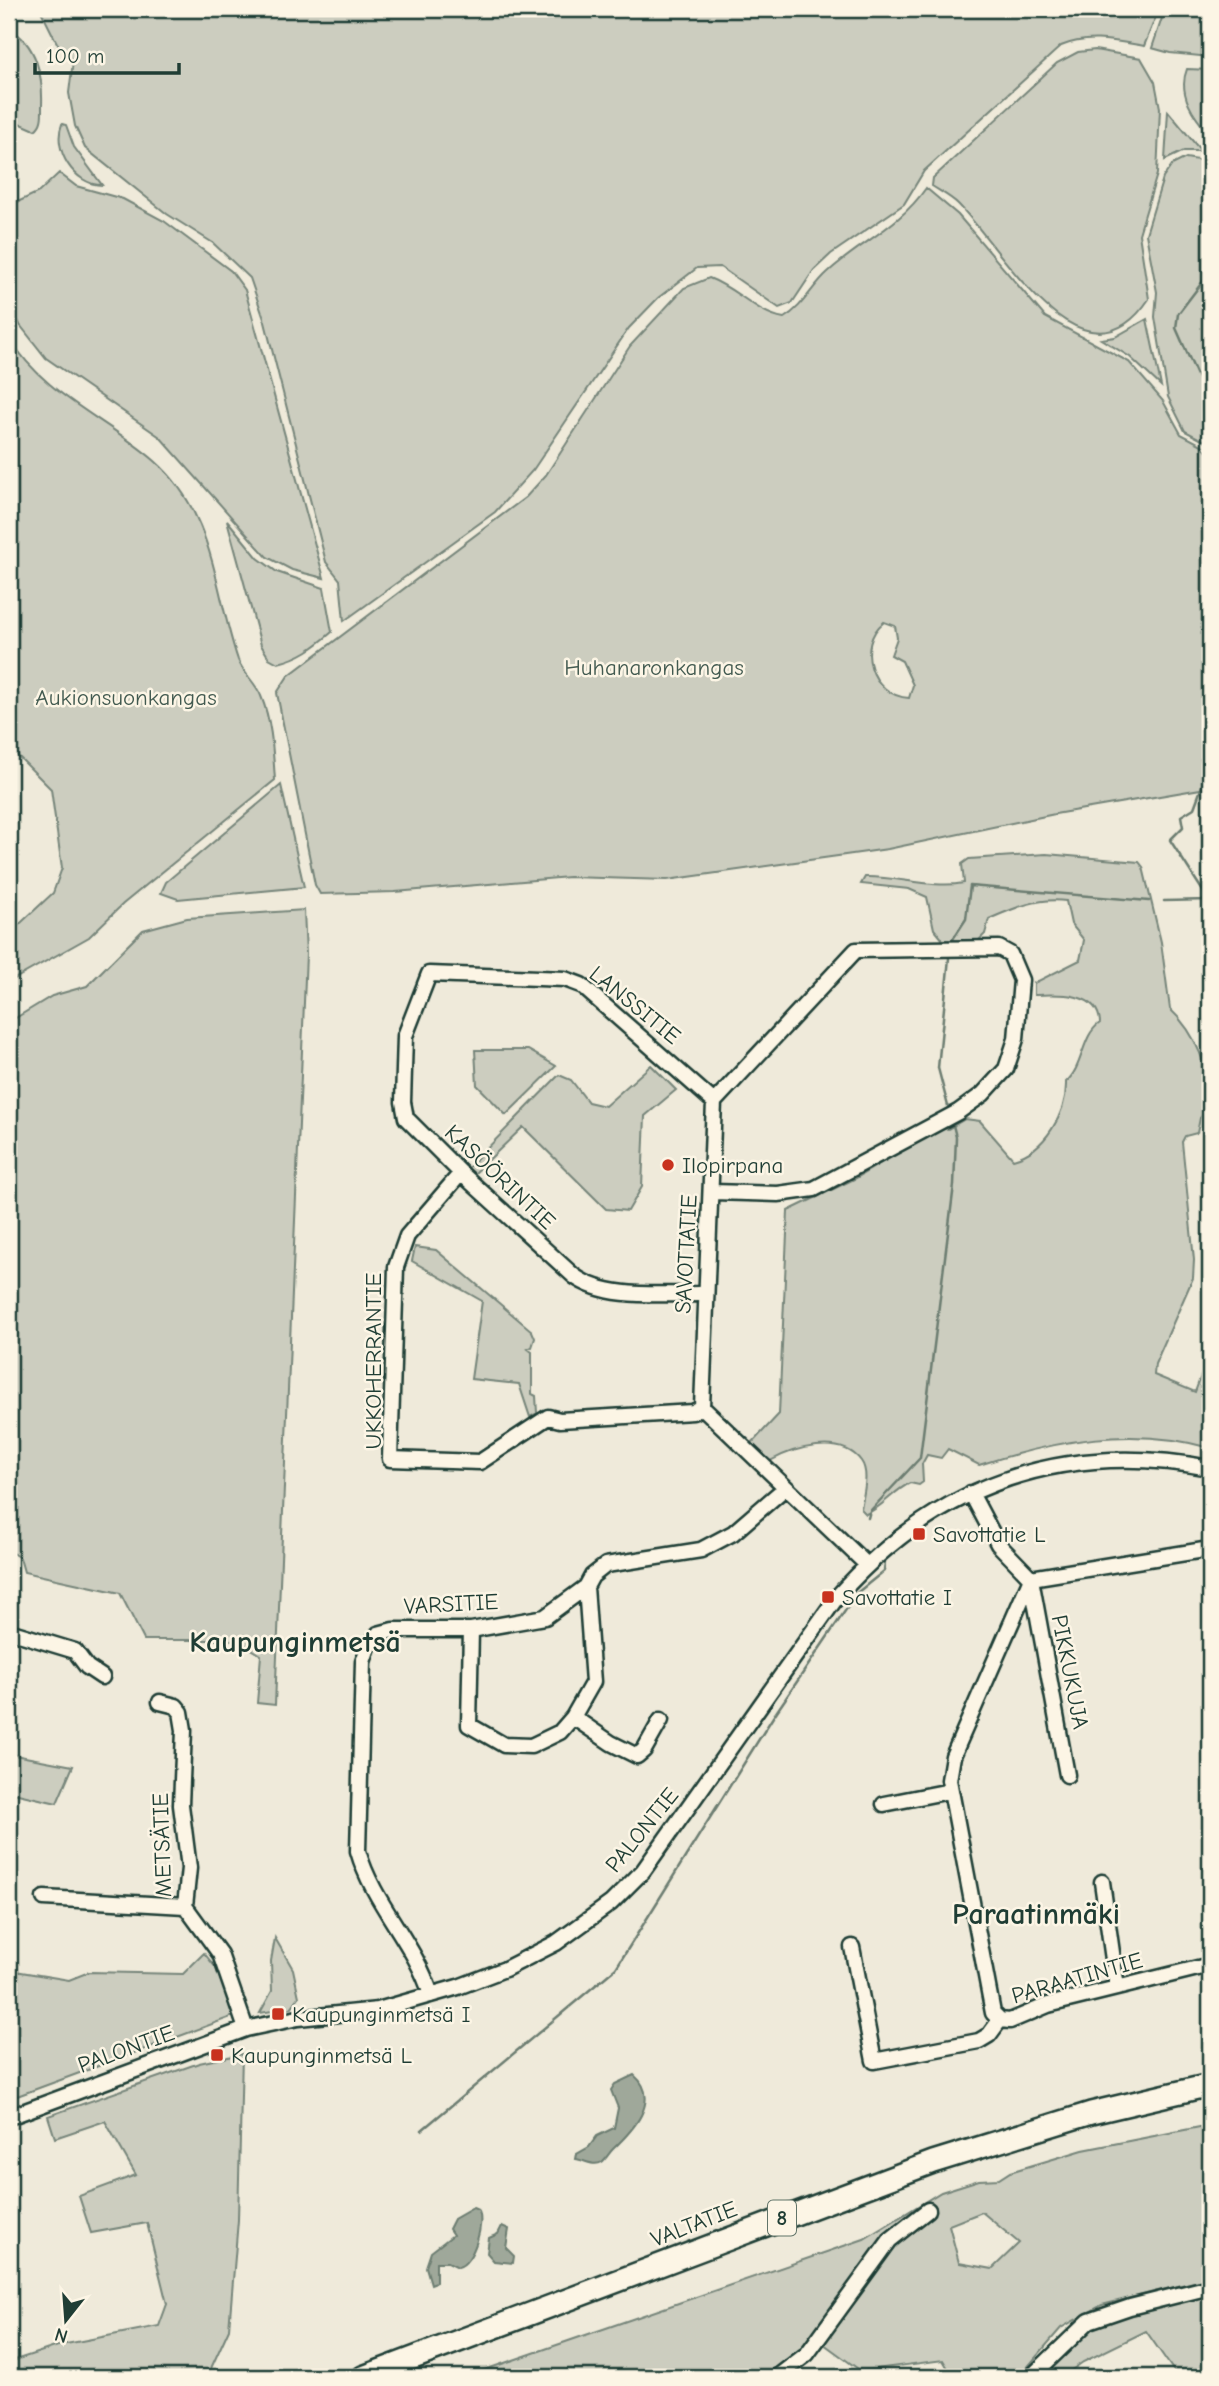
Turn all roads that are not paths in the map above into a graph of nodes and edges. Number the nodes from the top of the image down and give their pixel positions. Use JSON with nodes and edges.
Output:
{"nodes":[{"id":1,"x":429,"y":975,"type":"joint"},
{"id":2,"x":714,"y":1102,"type":"junction"},
{"id":3,"x":461,"y":1173,"type":"junction"},
{"id":4,"x":713,"y":1192,"type":"junction"},
{"id":5,"x":706,"y":1294,"type":"junction"},
{"id":6,"x":702,"y":1407,"type":"junction"},
{"id":7,"x":1210,"y":1468,"type":"edge"},
{"id":8,"x":785,"y":1488,"type":"junction"},
{"id":9,"x":971,"y":1493,"type":"junction"},
{"id":10,"x":1210,"y":1549,"type":"edge"},
{"id":11,"x":866,"y":1564,"type":"junction"},
{"id":12,"x":1031,"y":1578,"type":"junction"},
{"id":13,"x":586,"y":1587,"type":"junction"},
{"id":14,"x":471,"y":1630,"type":"junction"},
{"id":15,"x":9,"y":1631,"type":"edge"},
{"id":16,"x":102,"y":1677,"type":"dead end"},
{"id":17,"x":160,"y":1702,"type":"dead end"},
{"id":18,"x":573,"y":1717,"type":"junction"},
{"id":19,"x":662,"y":1720,"type":"dead end"},
{"id":20,"x":1067,"y":1775,"type":"dead end"},
{"id":21,"x":950,"y":1791,"type":"junction"},
{"id":22,"x":884,"y":1804,"type":"dead end"},
{"id":23,"x":1102,"y":1882,"type":"dead end"},
{"id":24,"x":44,"y":1898,"type":"dead end"},
{"id":25,"x":185,"y":1906,"type":"junction"},
{"id":26,"x":852,"y":1947,"type":"dead end"},
{"id":27,"x":1210,"y":1965,"type":"edge"},
{"id":28,"x":1117,"y":1988,"type":"junction"},
{"id":29,"x":431,"y":1995,"type":"junction"},
{"id":30,"x":1000,"y":2020,"type":"junction"},
{"id":31,"x":246,"y":2029,"type":"junction"},
{"id":32,"x":1210,"y":2085,"type":"edge"},
{"id":33,"x":9,"y":2117,"type":"edge"},
{"id":34,"x":928,"y":2210,"type":"dead end"},
{"id":35,"x":1210,"y":2287,"type":"edge"},
{"id":36,"x":363,"y":2377,"type":"edge"},
{"id":37,"x":777,"y":2377,"type":"edge"},
{"id":38,"x":1031,"y":2377,"type":"edge"}],
"edges":[{"from":1,"to":2,"type":"street","name":"LANSSITIE"},
{"from":1,"to":3,"type":"street","name":"KASÖÖRINTIE"},
{"from":2,"to":4,"type":"street","name":"SAVOTTATIE"},
{"from":2,"to":4,"type":"street"},
{"from":3,"to":5,"type":"street","name":"KASÖÖRINTIE"},
{"from":3,"to":6,"type":"street","name":"UKKOHERRANTIE"},
{"from":4,"to":5,"type":"street","name":"SAVOTTATIE"},
{"from":5,"to":6,"type":"street","name":"SAVOTTATIE"},
{"from":6,"to":8,"type":"street"},
{"from":7,"to":9,"type":"street","name":"PALONTIE"},
{"from":8,"to":11,"type":"street"},
{"from":8,"to":13,"type":"street","name":"VARSITIE"},
{"from":9,"to":11,"type":"street","name":"PALONTIE"},
{"from":9,"to":12,"type":"street"},
{"from":10,"to":12,"type":"street"},
{"from":11,"to":29,"type":"street","name":"PALONTIE"},
{"from":12,"to":20,"type":"street","name":"PIKKUKUJA"},
{"from":12,"to":21,"type":"street","name":"PARAATINTIE"},
{"from":13,"to":14,"type":"street","name":"VARSITIE"},
{"from":13,"to":18,"type":"street"},
{"from":14,"to":18,"type":"street"},
{"from":14,"to":29,"type":"street","name":"VARSITIE"},
{"from":15,"to":16,"type":"street"},
{"from":17,"to":25,"type":"street","name":"METSÄTIE"},
{"from":18,"to":19,"type":"street"},
{"from":21,"to":22,"type":"street"},
{"from":21,"to":30,"type":"street","name":"PARAATINTIE"},
{"from":23,"to":28,"type":"street"},
{"from":24,"to":25,"type":"street"},
{"from":25,"to":31,"type":"street","name":"METSÄTIE"},
{"from":26,"to":30,"type":"street"},
{"from":27,"to":28,"type":"street","name":"PARAATINTIE"},
{"from":28,"to":30,"type":"street","name":"PARAATINTIE"},
{"from":29,"to":31,"type":"street","name":"PALONTIE"},
{"from":31,"to":33,"type":"street","name":"PALONTIE"},
{"from":32,"to":36,"type":"highway","name":"VALTATIE","number":"8"},
{"from":34,"to":37,"type":"street"},
{"from":35,"to":38,"type":"street"}]}
